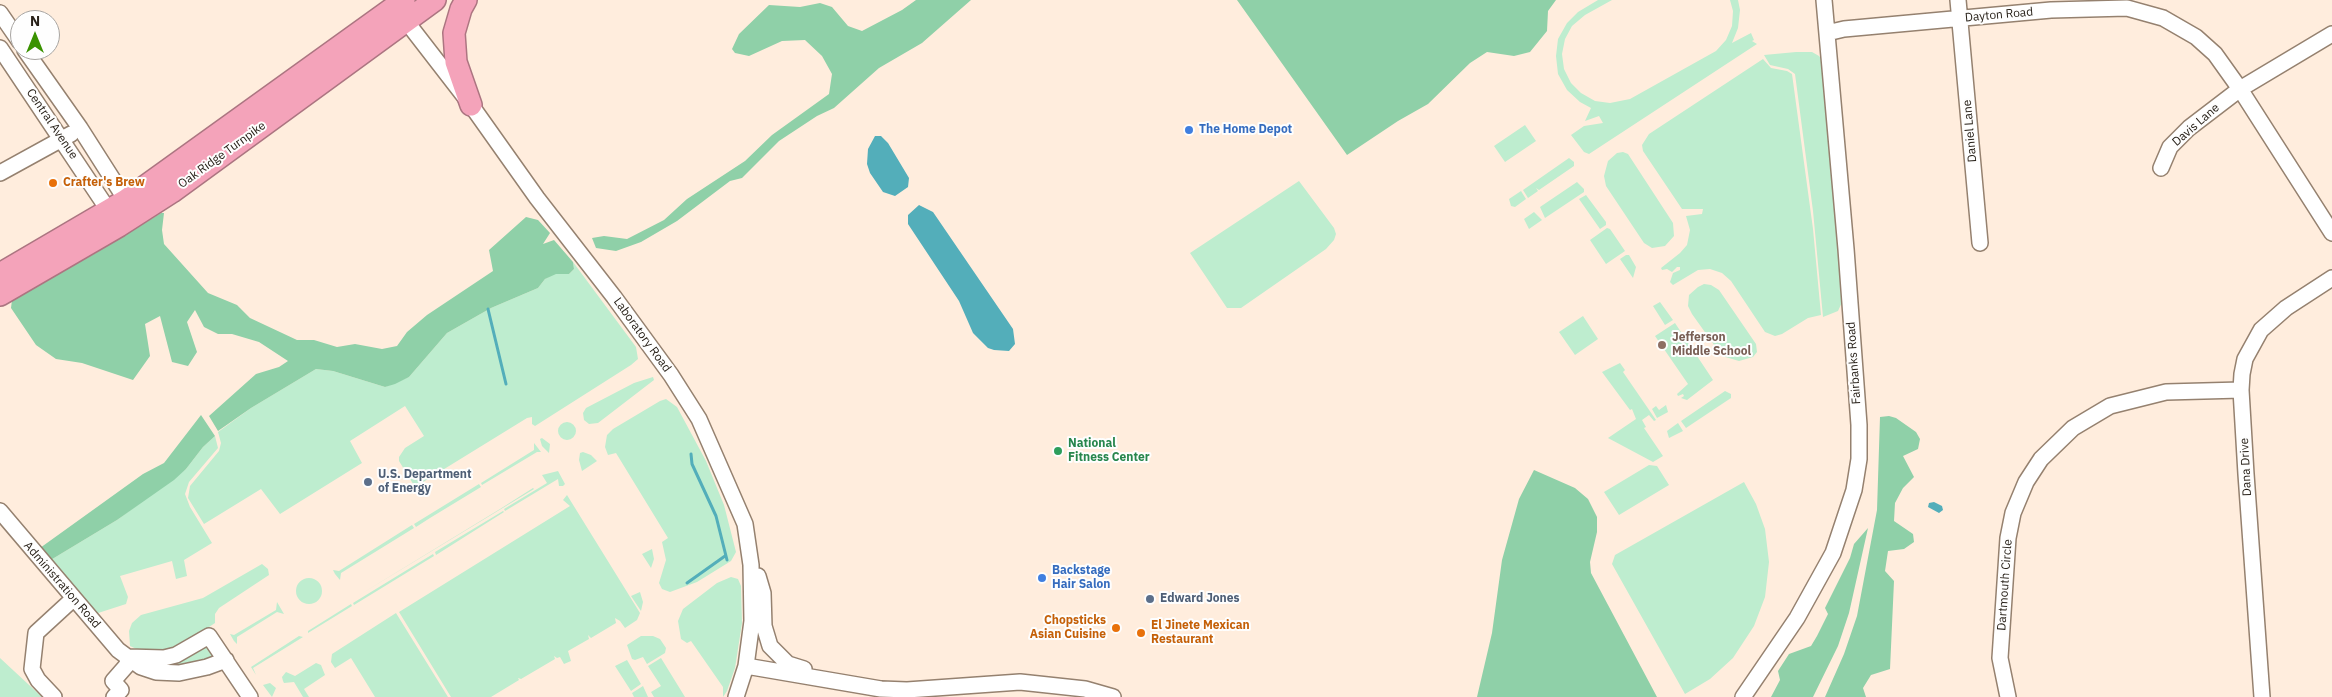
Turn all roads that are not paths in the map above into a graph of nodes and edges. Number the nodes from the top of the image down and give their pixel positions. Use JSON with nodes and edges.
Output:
{"nodes":[{"id":1,"x":435,"y":0,"type":"edge"},
{"id":2,"x":466,"y":0,"type":"edge"},
{"id":3,"x":1824,"y":0,"type":"edge"},
{"id":4,"x":1958,"y":0,"type":"edge"},
{"id":5,"x":399,"y":7,"type":"edge"},
{"id":6,"x":0,"y":13,"type":"edge"},
{"id":7,"x":1960,"y":18,"type":"junction"},
{"id":8,"x":10,"y":28,"type":"edge"},
{"id":9,"x":1827,"y":33,"type":"junction"},
{"id":10,"x":2332,"y":34,"type":"edge"},
{"id":11,"x":0,"y":48,"type":"edge"},
{"id":12,"x":32,"y":60,"type":"edge"},
{"id":13,"x":35,"y":65,"type":"junction"},
{"id":14,"x":20,"y":77,"type":"junction"},
{"id":15,"x":2240,"y":89,"type":"junction"},
{"id":16,"x":471,"y":105,"type":"junction"},
{"id":17,"x":80,"y":128,"type":"junction"},
{"id":18,"x":63,"y":140,"type":"junction"},
{"id":19,"x":2161,"y":168,"type":"dead end"},
{"id":20,"x":0,"y":173,"type":"edge"},
{"id":21,"x":123,"y":213,"type":"junction"},
{"id":22,"x":2332,"y":233,"type":"edge"},
{"id":23,"x":1980,"y":243,"type":"dead end"},
{"id":24,"x":0,"y":274,"type":"edge"},
{"id":25,"x":2332,"y":278,"type":"edge"},
{"id":26,"x":0,"y":295,"type":"edge"},
{"id":27,"x":2241,"y":390,"type":"junction"},
{"id":28,"x":0,"y":511,"type":"edge"},
{"id":29,"x":751,"y":565,"type":"junction"},
{"id":30,"x":74,"y":599,"type":"junction"},
{"id":31,"x":128,"y":656,"type":"junction"},
{"id":32,"x":226,"y":660,"type":"junction"},
{"id":33,"x":746,"y":666,"type":"junction"},
{"id":34,"x":865,"y":687,"type":"junction"},
{"id":35,"x":117,"y":694,"type":"edge"},
{"id":36,"x":54,"y":697,"type":"edge"},
{"id":37,"x":250,"y":697,"type":"edge"},
{"id":38,"x":736,"y":697,"type":"edge"},
{"id":39,"x":1113,"y":697,"type":"edge"},
{"id":40,"x":1743,"y":697,"type":"edge"},
{"id":41,"x":2008,"y":697,"type":"edge"},
{"id":42,"x":2262,"y":697,"type":"edge"}],
"edges":[{"from":1,"to":5,"type":"highway","name":"Oak Ridge Turnpike"},
{"from":2,"to":16,"type":"highway"},
{"from":3,"to":9,"type":"street","name":"Fairbanks Road"},
{"from":4,"to":7,"type":"street","name":"Daniel Lane"},
{"from":5,"to":16,"type":"street","name":"Laboratory Road"},
{"from":5,"to":21,"type":"highway","name":"Oak Ridge Turnpike"},
{"from":6,"to":8,"type":"street"},
{"from":7,"to":9,"type":"street","name":"Dayton Road"},
{"from":7,"to":15,"type":"street","name":"Dayton Road"},
{"from":7,"to":23,"type":"street","name":"Daniel Lane"},
{"from":9,"to":40,"type":"street","name":"Fairbanks Road"},
{"from":10,"to":15,"type":"street","name":"Davis Lane"},
{"from":11,"to":14,"type":"street","name":"Central Avenue"},
{"from":12,"to":13,"type":"street","name":"Central Avenue"},
{"from":13,"to":14,"type":"street"},
{"from":13,"to":17,"type":"street","name":"Central Avenue"},
{"from":14,"to":18,"type":"street","name":"Central Avenue"},
{"from":15,"to":19,"type":"street","name":"Davis Lane"},
{"from":15,"to":22,"type":"street","name":"Dayton Road"},
{"from":16,"to":29,"type":"street","name":"Laboratory Road"},
{"from":17,"to":18,"type":"street"},
{"from":17,"to":21,"type":"street","name":"Central Avenue"},
{"from":18,"to":20,"type":"street"},
{"from":18,"to":21,"type":"street","name":"Central Avenue"},
{"from":21,"to":24,"type":"highway","name":"Oak Ridge Turnpike"},
{"from":21,"to":26,"type":"highway","name":"Oak Ridge Turnpike"},
{"from":25,"to":27,"type":"street","name":"Dana Drive"},
{"from":27,"to":41,"type":"street","name":"Dartmouth Circle"},
{"from":27,"to":42,"type":"street","name":"Dana Drive"},
{"from":28,"to":30,"type":"street","name":"Administration Road"},
{"from":29,"to":33,"type":"street","name":"Laboratory Road"},
{"from":29,"to":34,"type":"street"},
{"from":30,"to":31,"type":"street","name":"Administration Road"},
{"from":30,"to":36,"type":"street"},
{"from":31,"to":32,"type":"street","name":"Administration Road"},
{"from":31,"to":32,"type":"street"},
{"from":31,"to":35,"type":"street"},
{"from":32,"to":37,"type":"street"},
{"from":33,"to":34,"type":"street"},
{"from":33,"to":38,"type":"street","name":"Laboratory Road"},
{"from":34,"to":39,"type":"street"}]}
